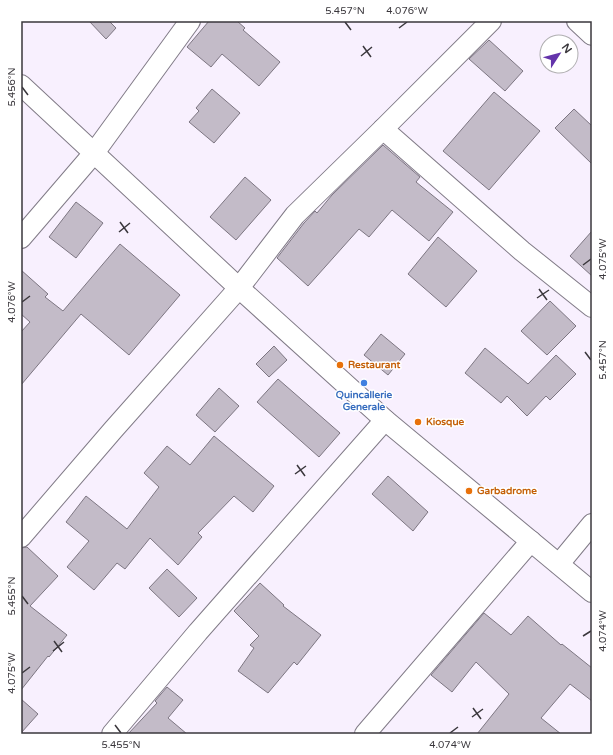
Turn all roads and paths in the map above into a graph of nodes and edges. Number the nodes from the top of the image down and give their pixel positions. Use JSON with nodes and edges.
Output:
{"nodes":[{"id":1,"x":190,"y":21,"type":"edge"},
{"id":2,"x":491,"y":21,"type":"edge"},
{"id":3,"x":577,"y":21,"type":"edge"},
{"id":4,"x":592,"y":35,"type":"edge"},
{"id":5,"x":21,"y":85,"type":"edge"},
{"id":6,"x":383,"y":129,"type":"junction"},
{"id":7,"x":94,"y":153,"type":"junction"},
{"id":8,"x":21,"y":238,"type":"edge"},
{"id":9,"x":239,"y":288,"type":"junction"},
{"id":10,"x":592,"y":308,"type":"edge"},
{"id":11,"x":385,"y":420,"type":"junction"},
{"id":12,"x":592,"y":524,"type":"edge"},
{"id":13,"x":21,"y":537,"type":"edge"},
{"id":14,"x":531,"y":541,"type":"junction"},
{"id":15,"x":559,"y":564,"type":"junction"},
{"id":16,"x":592,"y":592,"type":"edge"},
{"id":17,"x":112,"y":734,"type":"edge"},
{"id":18,"x":365,"y":734,"type":"edge"}],
"edges":[{"from":1,"to":7,"type":"street"},
{"from":2,"to":6,"type":"street"},
{"from":3,"to":4,"type":"street"},
{"from":5,"to":7,"type":"street"},
{"from":6,"to":9,"type":"street"},
{"from":6,"to":10,"type":"street"},
{"from":7,"to":8,"type":"street"},
{"from":7,"to":9,"type":"street"},
{"from":9,"to":11,"type":"street"},
{"from":9,"to":13,"type":"street"},
{"from":11,"to":14,"type":"street"},
{"from":11,"to":17,"type":"street"},
{"from":12,"to":15,"type":"street"},
{"from":14,"to":15,"type":"street"},
{"from":14,"to":18,"type":"street"},
{"from":15,"to":16,"type":"street"}]}
